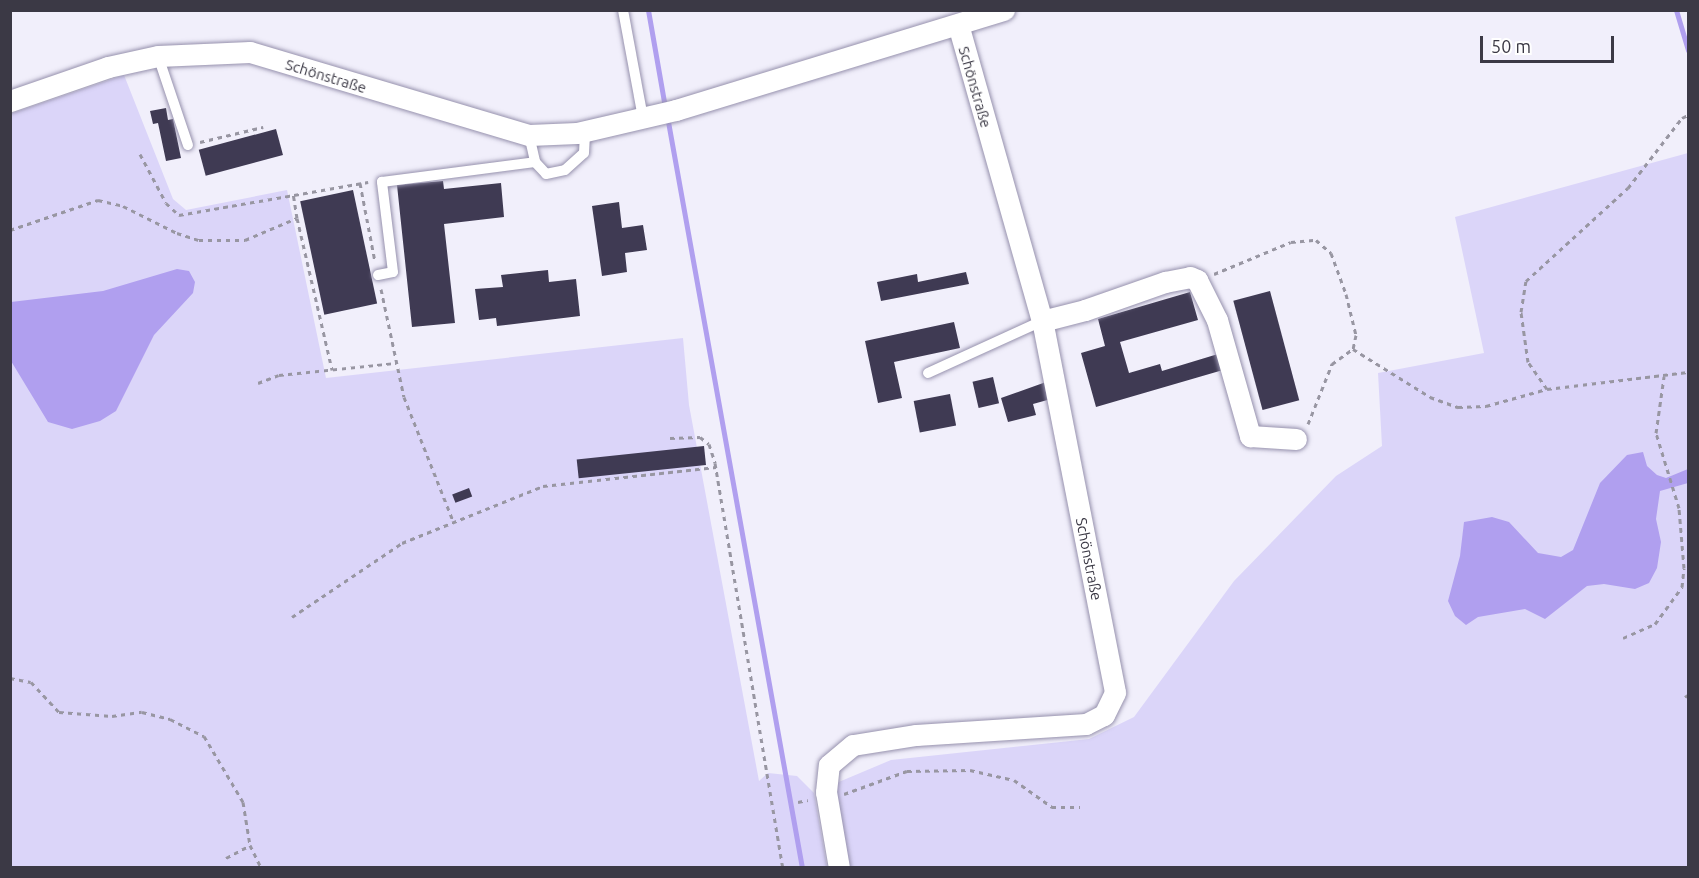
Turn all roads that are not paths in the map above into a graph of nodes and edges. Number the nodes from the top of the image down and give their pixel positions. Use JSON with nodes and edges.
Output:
{"nodes":[{"id":1,"x":623,"y":10,"type":"edge"},
{"id":2,"x":1004,"y":10,"type":"edge"},
{"id":3,"x":958,"y":25,"type":"junction"},
{"id":4,"x":158,"y":56,"type":"junction"},
{"id":5,"x":10,"y":101,"type":"edge"},
{"id":6,"x":649,"y":116,"type":"junction"},
{"id":7,"x":585,"y":131,"type":"junction"},
{"id":8,"x":529,"y":135,"type":"junction"},
{"id":9,"x":188,"y":145,"type":"road end"},
{"id":10,"x":535,"y":162,"type":"junction"},
{"id":11,"x":378,"y":275,"type":"road end"},
{"id":12,"x":1042,"y":321,"type":"junction"},
{"id":13,"x":928,"y":373,"type":"dead end"},
{"id":14,"x":1296,"y":439,"type":"road end"},
{"id":15,"x":839,"y":867,"type":"edge"}],
"edges":[{"from":1,"to":6,"type":"lane"},
{"from":2,"to":3,"type":"street","name":"Schönstraße"},
{"from":3,"to":6,"type":"street","name":"Schönstraße"},
{"from":3,"to":12,"type":"street","name":"Schönstraße"},
{"from":4,"to":5,"type":"street","name":"Schönstraße"},
{"from":4,"to":8,"type":"street","name":"Schönstraße"},
{"from":4,"to":9,"type":"lane"},
{"from":6,"to":7,"type":"street","name":"Schönstraße"},
{"from":7,"to":8,"type":"street","name":"Schönstraße"},
{"from":7,"to":10,"type":"lane"},
{"from":8,"to":10,"type":"lane"},
{"from":10,"to":11,"type":"lane"},
{"from":12,"to":13,"type":"lane"},
{"from":12,"to":14,"type":"street"},
{"from":12,"to":15,"type":"street","name":"Schönstraße"}]}
